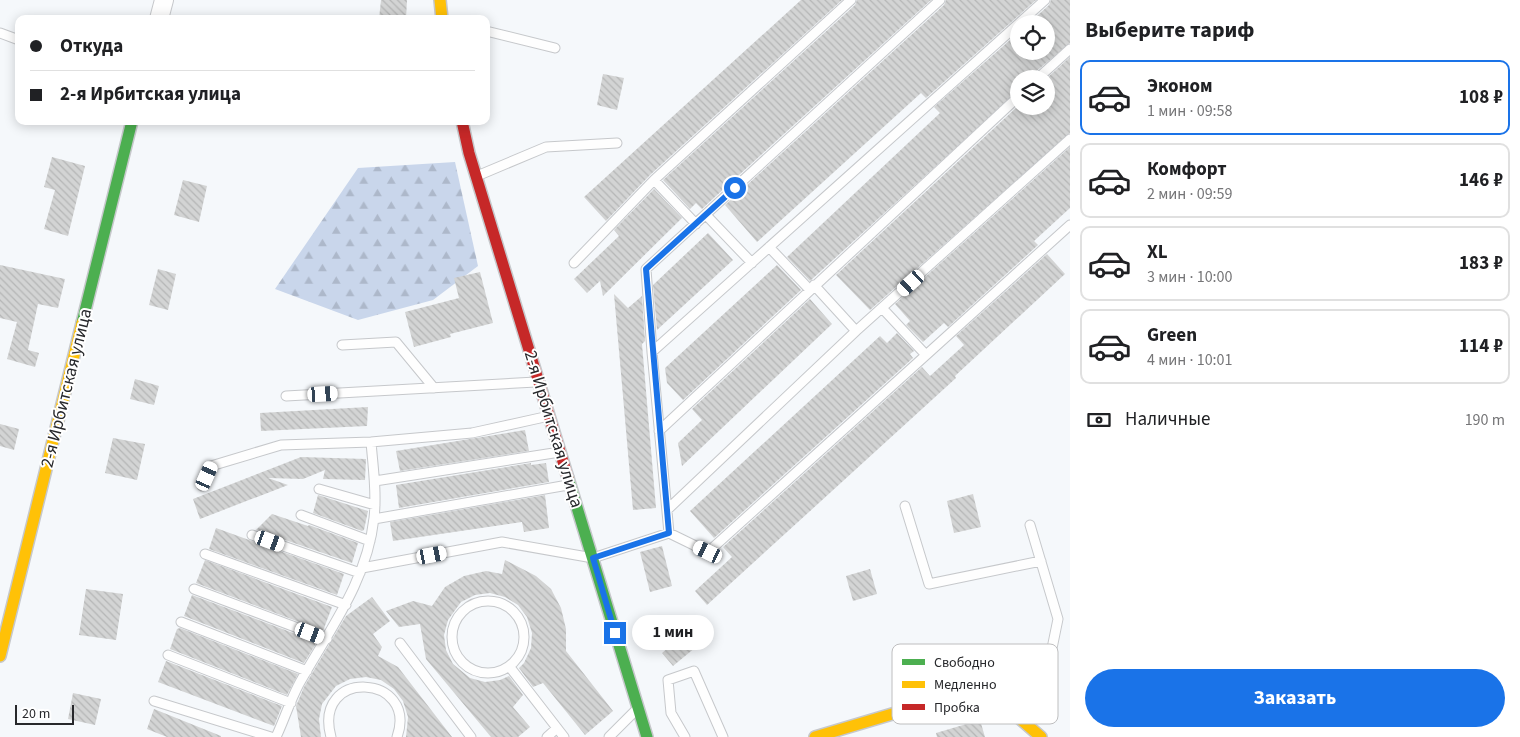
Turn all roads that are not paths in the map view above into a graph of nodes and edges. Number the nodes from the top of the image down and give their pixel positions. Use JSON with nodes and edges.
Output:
{"nodes":[{"id":1,"x":164,"y":0,"type":"edge"},
{"id":2,"x":440,"y":0,"type":"edge"},
{"id":3,"x":851,"y":0,"type":"edge"},
{"id":4,"x":940,"y":0,"type":"edge"},
{"id":5,"x":1045,"y":0,"type":"edge"},
{"id":6,"x":160,"y":15,"type":"edge"},
{"id":7,"x":442,"y":15,"type":"edge"},
{"id":8,"x":490,"y":32,"type":"edge"},
{"id":9,"x":0,"y":33,"type":"edge"},
{"id":10,"x":15,"y":39,"type":"edge"},
{"id":11,"x":556,"y":48,"type":"dead end"},
{"id":12,"x":1070,"y":48,"type":"edge"},
{"id":13,"x":1047,"y":70,"type":"edge"},
{"id":14,"x":1010,"y":104,"type":"edge"},
{"id":15,"x":131,"y":125,"type":"edge"},
{"id":16,"x":463,"y":125,"type":"edge"},
{"id":17,"x":1070,"y":139,"type":"edge"},
{"id":18,"x":617,"y":143,"type":"dead end"},
{"id":19,"x":477,"y":176,"type":"junction"},
{"id":20,"x":654,"y":180,"type":"junction"},
{"id":21,"x":706,"y":215,"type":"junction"},
{"id":22,"x":696,"y":224,"type":"junction"},
{"id":23,"x":1070,"y":225,"type":"edge"},
{"id":24,"x":769,"y":247,"type":"junction"},
{"id":25,"x":752,"y":263,"type":"junction"},
{"id":26,"x":574,"y":264,"type":"dead end"},
{"id":27,"x":812,"y":288,"type":"junction"},
{"id":28,"x":882,"y":309,"type":"junction"},
{"id":29,"x":856,"y":331,"type":"junction"},
{"id":30,"x":342,"y":345,"type":"dead end"},
{"id":31,"x":652,"y":352,"type":"junction"},
{"id":32,"x":926,"y":355,"type":"junction"},
{"id":33,"x":539,"y":382,"type":"junction"},
{"id":34,"x":434,"y":388,"type":"junction"},
{"id":35,"x":286,"y":396,"type":"dead end"},
{"id":36,"x":550,"y":416,"type":"junction"},
{"id":37,"x":659,"y":431,"type":"junction"},
{"id":38,"x":371,"y":442,"type":"junction"},
{"id":39,"x":561,"y":452,"type":"junction"},
{"id":40,"x":374,"y":481,"type":"junction"},
{"id":41,"x":571,"y":485,"type":"junction"},
{"id":42,"x":202,"y":486,"type":"dead end"},
{"id":43,"x":319,"y":489,"type":"dead end"},
{"id":44,"x":375,"y":505,"type":"junction"},
{"id":45,"x":905,"y":506,"type":"dead end"},
{"id":46,"x":667,"y":510,"type":"junction"},
{"id":47,"x":301,"y":516,"type":"dead end"},
{"id":48,"x":374,"y":519,"type":"junction"},
{"id":49,"x":1030,"y":525,"type":"dead end"},
{"id":50,"x":669,"y":533,"type":"junction"},
{"id":51,"x":252,"y":535,"type":"dead end"},
{"id":52,"x":370,"y":541,"type":"junction"},
{"id":53,"x":205,"y":554,"type":"dead end"},
{"id":54,"x":593,"y":558,"type":"junction"},
{"id":55,"x":1041,"y":561,"type":"junction"},
{"id":56,"x":361,"y":570,"type":"junction"},
{"id":57,"x":194,"y":589,"type":"dead end"},
{"id":58,"x":346,"y":605,"type":"junction"},
{"id":59,"x":181,"y":622,"type":"dead end"},
{"id":60,"x":327,"y":639,"type":"junction"},
{"id":61,"x":400,"y":643,"type":"dead end"},
{"id":62,"x":1053,"y":644,"type":"edge"},
{"id":63,"x":168,"y":655,"type":"dead end"},
{"id":64,"x":0,"y":656,"type":"edge"},
{"id":65,"x":509,"y":666,"type":"junction"},
{"id":66,"x":307,"y":671,"type":"junction"},
{"id":67,"x":154,"y":701,"type":"dead end"},
{"id":68,"x":291,"y":702,"type":"junction"},
{"id":69,"x":638,"y":708,"type":"junction"},
{"id":70,"x":892,"y":714,"type":"edge"},
{"id":71,"x":1026,"y":724,"type":"edge"},
{"id":72,"x":557,"y":728,"type":"junction"},
{"id":73,"x":271,"y":737,"type":"edge"},
{"id":74,"x":276,"y":737,"type":"edge"},
{"id":75,"x":331,"y":737,"type":"edge"},
{"id":76,"x":397,"y":737,"type":"edge"},
{"id":77,"x":471,"y":737,"type":"edge"},
{"id":78,"x":547,"y":737,"type":"edge"},
{"id":79,"x":564,"y":737,"type":"edge"},
{"id":80,"x":609,"y":737,"type":"edge"},
{"id":81,"x":647,"y":737,"type":"edge"},
{"id":82,"x":685,"y":737,"type":"edge"},
{"id":83,"x":723,"y":737,"type":"edge"},
{"id":84,"x":815,"y":737,"type":"edge"},
{"id":85,"x":1041,"y":737,"type":"edge"}],
"edges":[{"from":1,"to":6,"type":"street"},
{"from":2,"to":7,"type":"street"},
{"from":3,"to":20,"type":"lane"},
{"from":4,"to":21,"type":"lane"},
{"from":5,"to":24,"type":"lane"},
{"from":8,"to":11,"type":"lane"},
{"from":9,"to":10,"type":"lane"},
{"from":12,"to":13,"type":"lane"},
{"from":14,"to":27,"type":"lane"},
{"from":15,"to":64,"type":"street","name":"2-я Ирбитская улица"},
{"from":16,"to":19,"type":"street","name":"2-я Ирбитская улица"},
{"from":17,"to":28,"type":"lane"},
{"from":18,"to":19,"type":"lane"},
{"from":19,"to":33,"type":"street","name":"2-я Ирбитская улица"},
{"from":20,"to":22,"type":"lane"},
{"from":20,"to":26,"type":"lane"},
{"from":21,"to":22,"type":"lane"},
{"from":21,"to":25,"type":"lane"},
{"from":22,"to":31,"type":"lane"},
{"from":23,"to":32,"type":"lane"},
{"from":24,"to":25,"type":"lane"},
{"from":24,"to":27,"type":"lane"},
{"from":25,"to":31,"type":"lane"},
{"from":27,"to":29,"type":"lane"},
{"from":27,"to":37,"type":"lane"},
{"from":28,"to":29,"type":"lane"},
{"from":28,"to":32,"type":"lane"},
{"from":29,"to":46,"type":"lane"},
{"from":30,"to":34,"type":"lane"},
{"from":31,"to":37,"type":"lane"},
{"from":32,"to":50,"type":"lane"},
{"from":33,"to":34,"type":"lane"},
{"from":33,"to":36,"type":"street","name":"2-я Ирбитская улица"},
{"from":34,"to":35,"type":"lane"},
{"from":36,"to":38,"type":"lane"},
{"from":36,"to":39,"type":"street","name":"2-я Ирбитская улица"},
{"from":37,"to":46,"type":"lane"},
{"from":38,"to":40,"type":"lane"},
{"from":38,"to":42,"type":"lane"},
{"from":39,"to":40,"type":"lane"},
{"from":39,"to":41,"type":"street","name":"2-я Ирбитская улица"},
{"from":40,"to":44,"type":"lane"},
{"from":41,"to":48,"type":"lane"},
{"from":41,"to":54,"type":"street","name":"2-я Ирбитская улица"},
{"from":43,"to":44,"type":"lane"},
{"from":44,"to":48,"type":"lane"},
{"from":45,"to":55,"type":"lane"},
{"from":46,"to":50,"type":"lane"},
{"from":47,"to":52,"type":"lane"},
{"from":48,"to":52,"type":"lane"},
{"from":49,"to":55,"type":"lane"},
{"from":50,"to":54,"type":"lane"},
{"from":51,"to":56,"type":"lane"},
{"from":52,"to":56,"type":"lane"},
{"from":53,"to":58,"type":"lane"},
{"from":54,"to":56,"type":"lane"},
{"from":54,"to":69,"type":"street","name":"2-я Ирбитская улица"},
{"from":55,"to":62,"type":"lane"},
{"from":56,"to":58,"type":"lane"},
{"from":57,"to":60,"type":"lane"},
{"from":58,"to":60,"type":"lane"},
{"from":59,"to":66,"type":"lane"},
{"from":60,"to":66,"type":"lane"},
{"from":61,"to":77,"type":"lane"},
{"from":63,"to":68,"type":"lane"},
{"from":65,"to":65,"type":"lane"},
{"from":65,"to":72,"type":"lane"},
{"from":66,"to":68,"type":"lane"},
{"from":67,"to":73,"type":"lane"},
{"from":68,"to":74,"type":"lane"},
{"from":69,"to":80,"type":"lane"},
{"from":69,"to":81,"type":"street","name":"2-я Ирбитская улица"},
{"from":70,"to":84,"type":"street"},
{"from":71,"to":85,"type":"street"},
{"from":72,"to":78,"type":"lane"},
{"from":72,"to":79,"type":"lane"},
{"from":75,"to":76,"type":"lane"},
{"from":82,"to":83,"type":"lane"}]}
